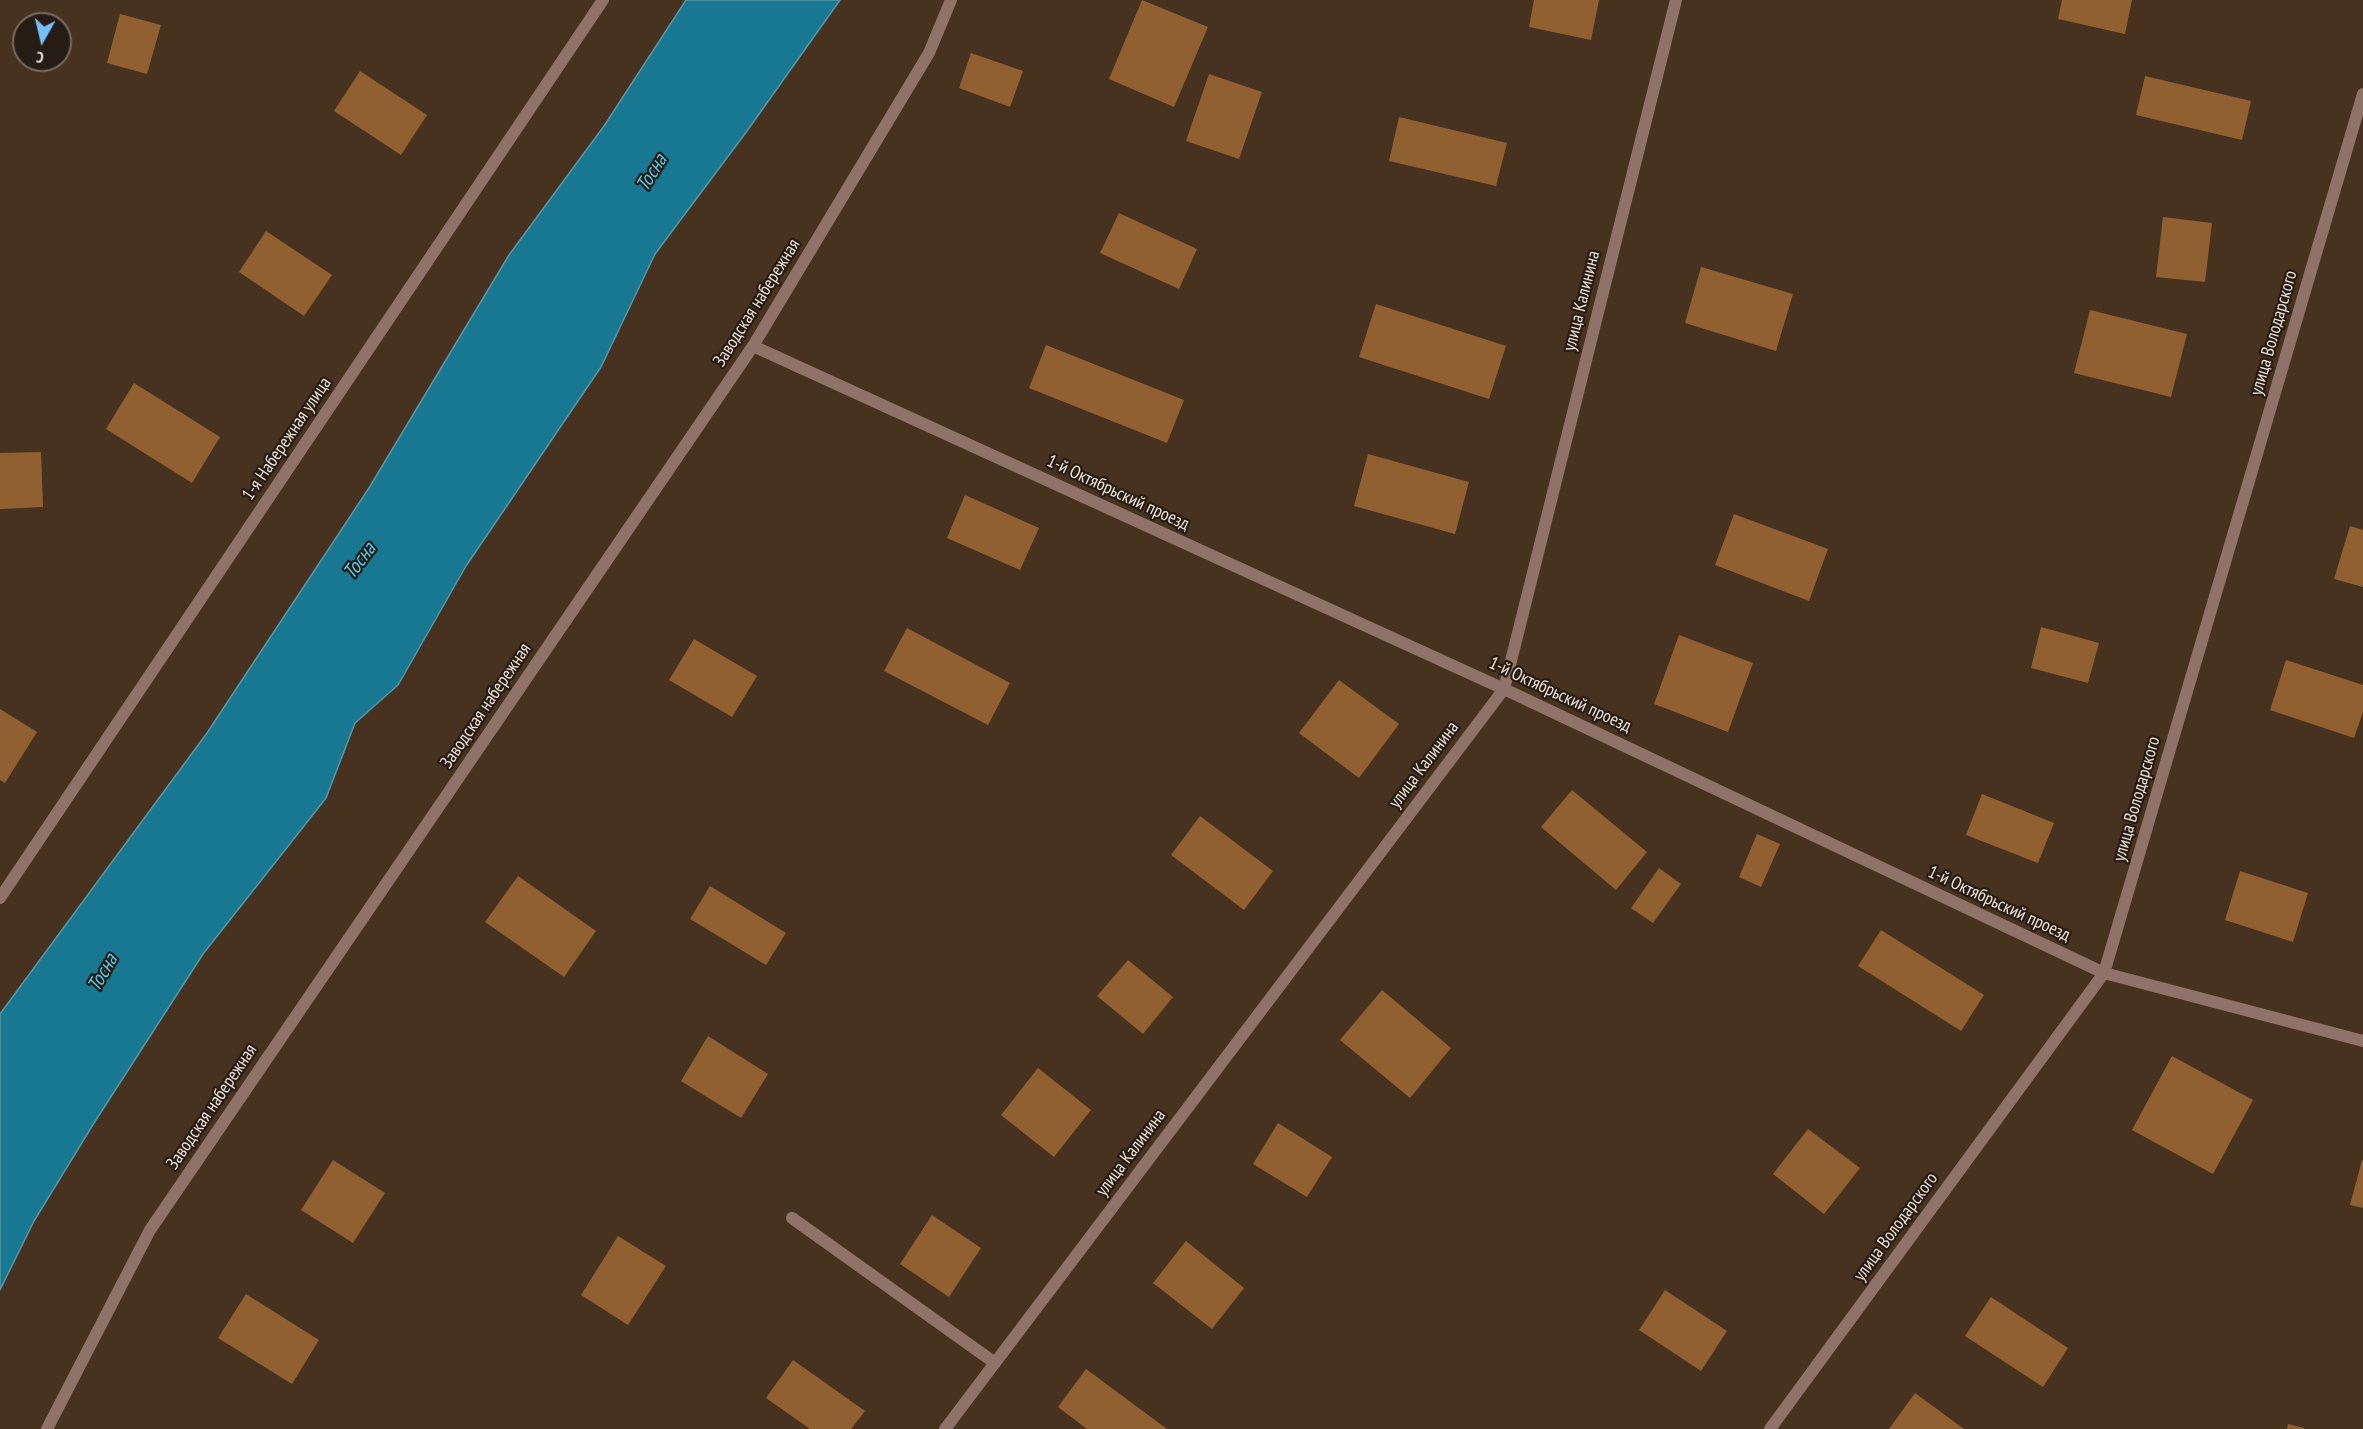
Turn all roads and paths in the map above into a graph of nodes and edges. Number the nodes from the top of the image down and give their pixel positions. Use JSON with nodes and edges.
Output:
{"nodes":[{"id":1,"x":603,"y":0,"type":"edge"},
{"id":2,"x":951,"y":0,"type":"edge"},
{"id":3,"x":1676,"y":0,"type":"edge"},
{"id":4,"x":2363,"y":94,"type":"edge"},
{"id":5,"x":753,"y":346,"type":"junction"},
{"id":6,"x":1504,"y":689,"type":"junction"},
{"id":7,"x":0,"y":898,"type":"edge"},
{"id":8,"x":2104,"y":973,"type":"junction"},
{"id":9,"x":2363,"y":1041,"type":"edge"},
{"id":10,"x":792,"y":1218,"type":"dead end"},
{"id":11,"x":995,"y":1363,"type":"junction"},
{"id":12,"x":47,"y":1429,"type":"edge"},
{"id":13,"x":945,"y":1429,"type":"edge"},
{"id":14,"x":1770,"y":1429,"type":"edge"}],
"edges":[{"from":1,"to":7,"type":"street","name":"1-я Набережная улица"},
{"from":2,"to":5,"type":"street","name":"Заводская набережная"},
{"from":3,"to":6,"type":"street","name":"улица Калинина"},
{"from":4,"to":8,"type":"street","name":"улица Володарского"},
{"from":5,"to":6,"type":"street","name":"1-й Октябрьский проезд"},
{"from":5,"to":12,"type":"street","name":"Заводская набережная"},
{"from":6,"to":8,"type":"street","name":"1-й Октябрьский проезд"},
{"from":6,"to":11,"type":"street","name":"улица Калинина"},
{"from":8,"to":9,"type":"street","name":"1-й Октябрьский проезд"},
{"from":8,"to":14,"type":"street","name":"улица Володарского"},
{"from":10,"to":11,"type":"street"},
{"from":11,"to":13,"type":"street","name":"улица Калинина"}]}
